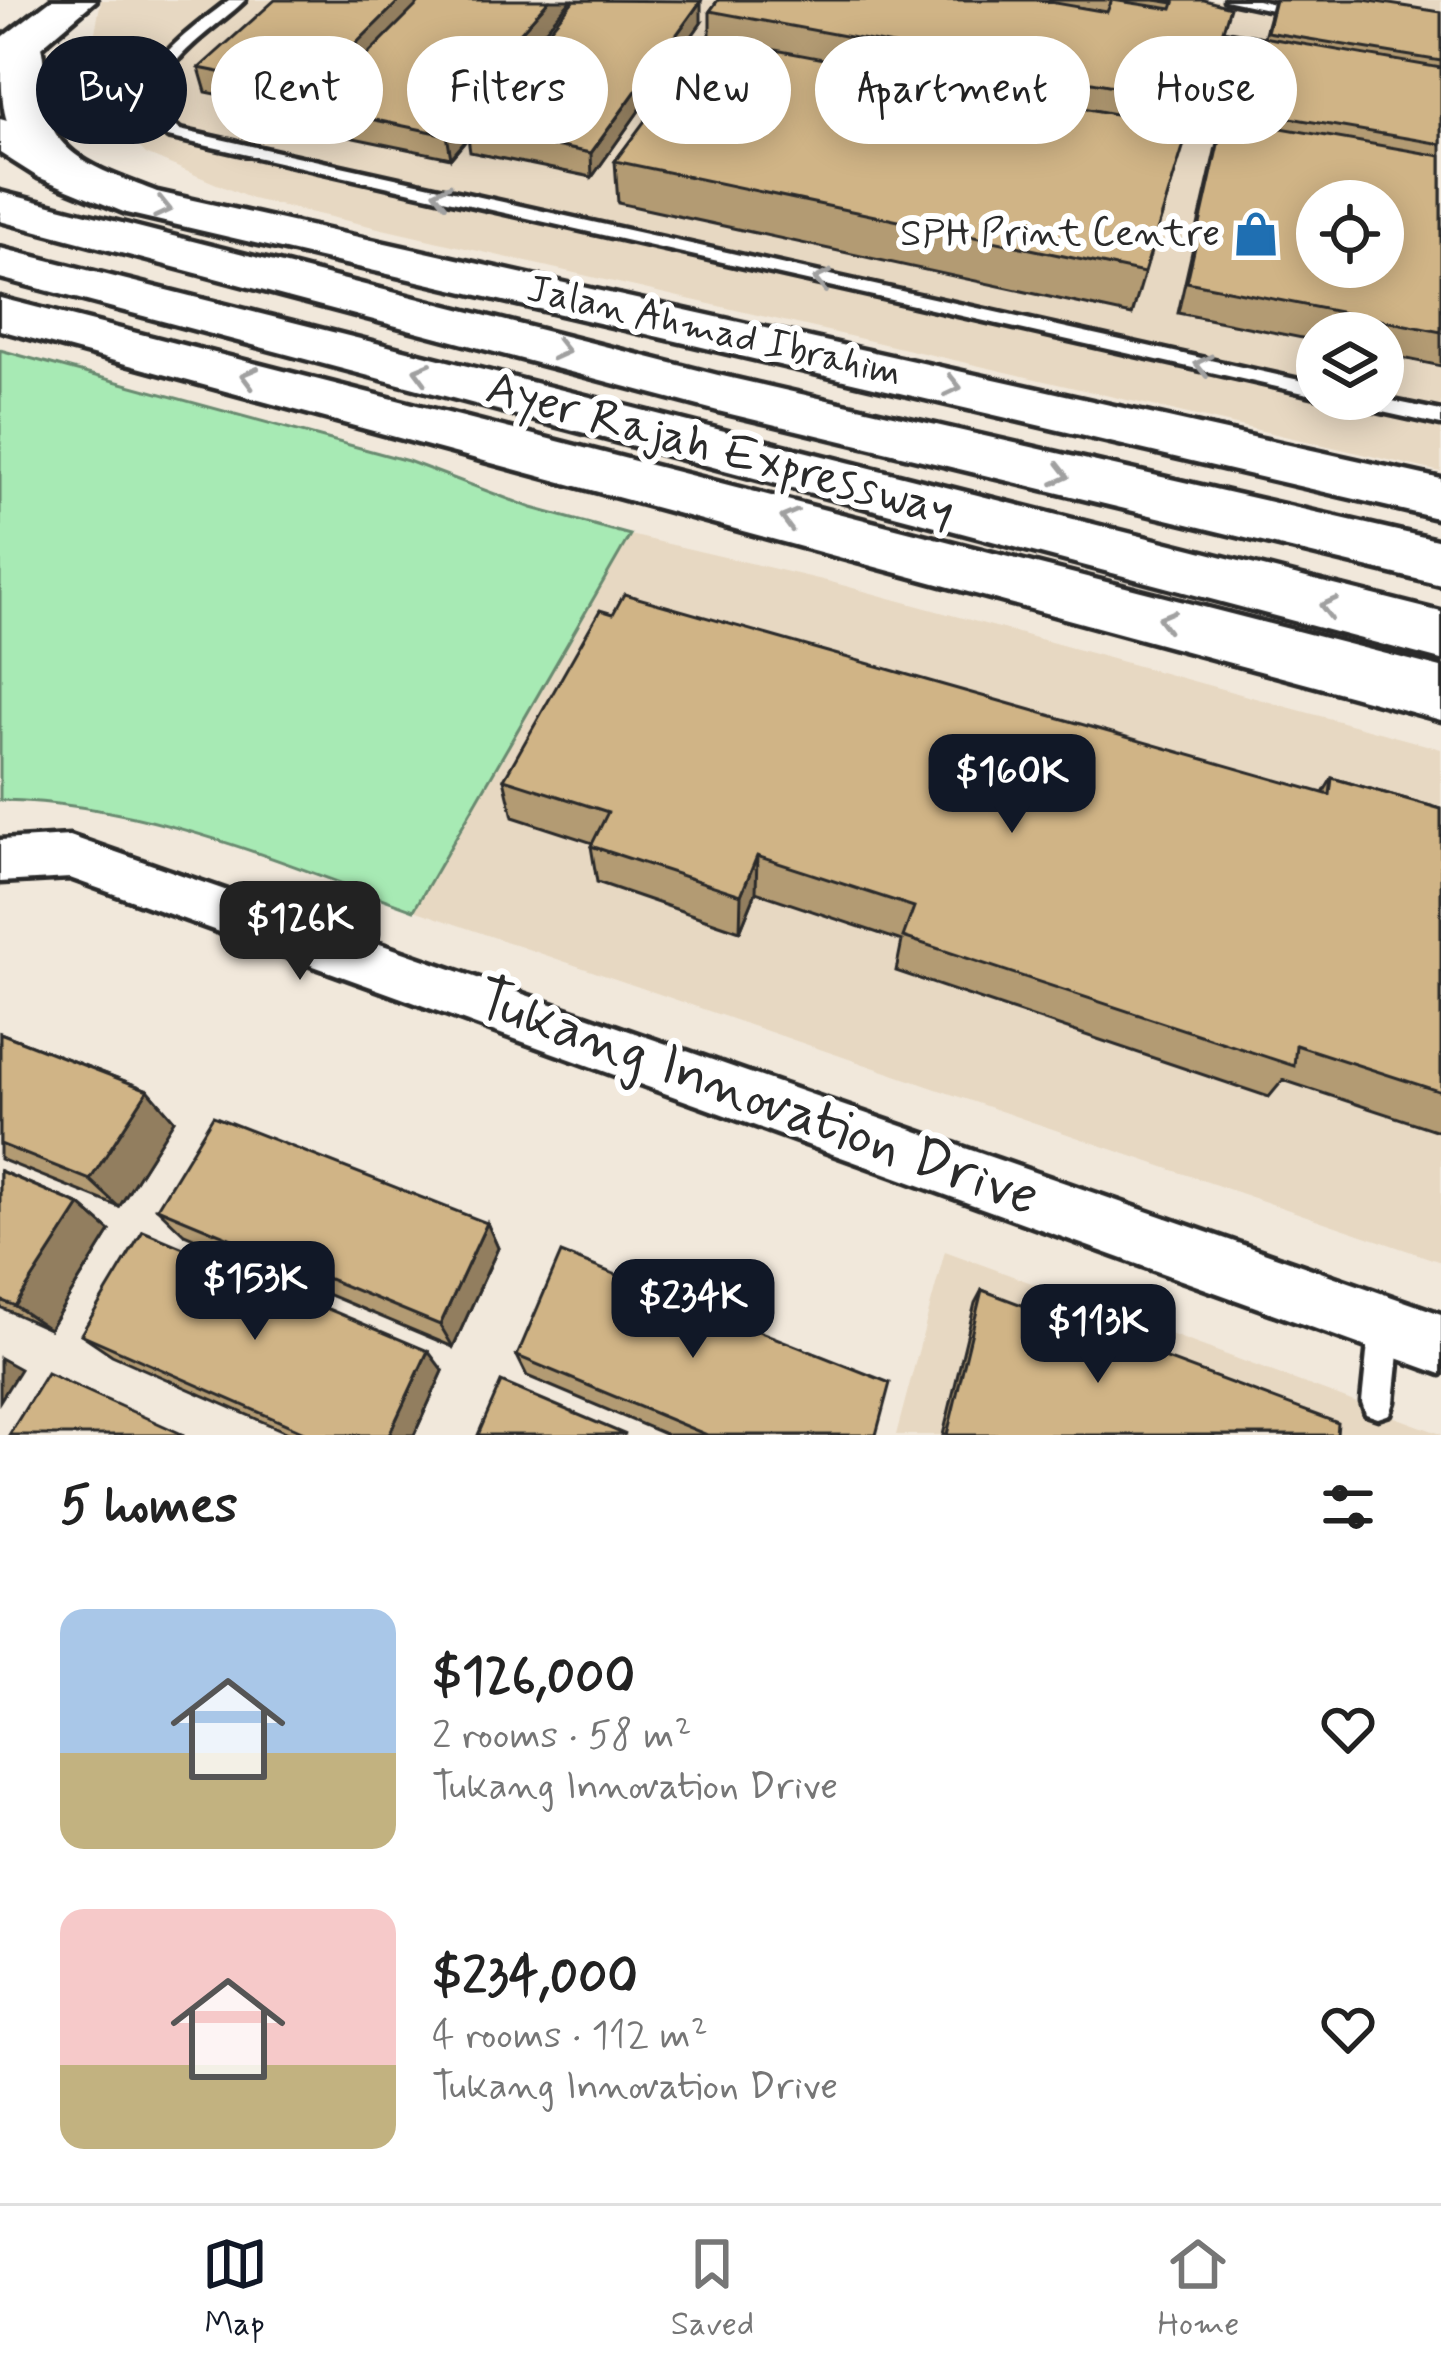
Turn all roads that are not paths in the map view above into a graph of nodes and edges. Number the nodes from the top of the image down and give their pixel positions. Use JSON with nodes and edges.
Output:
{"nodes":[{"id":1,"x":76,"y":0,"type":"edge"},
{"id":2,"x":238,"y":0,"type":"edge"},
{"id":3,"x":1232,"y":0,"type":"edge"},
{"id":4,"x":1325,"y":16,"type":"edge"},
{"id":5,"x":10,"y":24,"type":"edge"},
{"id":6,"x":0,"y":133,"type":"edge"},
{"id":7,"x":54,"y":167,"type":"junction"},
{"id":8,"x":0,"y":206,"type":"edge"},
{"id":9,"x":0,"y":263,"type":"edge"},
{"id":10,"x":0,"y":314,"type":"edge"},
{"id":11,"x":1296,"y":386,"type":"edge"},
{"id":12,"x":1404,"y":410,"type":"edge"},
{"id":13,"x":1441,"y":418,"type":"edge"},
{"id":14,"x":1441,"y":499,"type":"edge"},
{"id":15,"x":1441,"y":563,"type":"edge"},
{"id":16,"x":1441,"y":636,"type":"edge"},
{"id":17,"x":1441,"y":694,"type":"edge"},
{"id":18,"x":0,"y":861,"type":"edge"},
{"id":19,"x":1414,"y":1334,"type":"edge"},
{"id":20,"x":1378,"y":1402,"type":"dead end"}],
"edges":[{"from":1,"to":5,"type":"main road"},
{"from":11,"to":2,"type":"lane","one_way":true},
{"from":3,"to":4,"type":"lane"},
{"from":5,"to":7,"type":"main road"},
{"from":6,"to":7,"type":"main road","name":"Jalan Ahmad Ibrahim"},
{"from":7,"to":14,"type":"main road","name":"Jalan Ahmad Ibrahim","one_way":true},
{"from":8,"to":15,"type":"main road","name":"Ayer Rajah Expressway","one_way":true},
{"from":16,"to":9,"type":"main road","name":"Ayer Rajah Expressway","one_way":true},
{"from":17,"to":10,"type":"main road","one_way":true},
{"from":12,"to":13,"type":"lane"},
{"from":18,"to":19,"type":"street","name":"Tukang Innovation Drive"},
{"from":19,"to":20,"type":"lane"}]}
